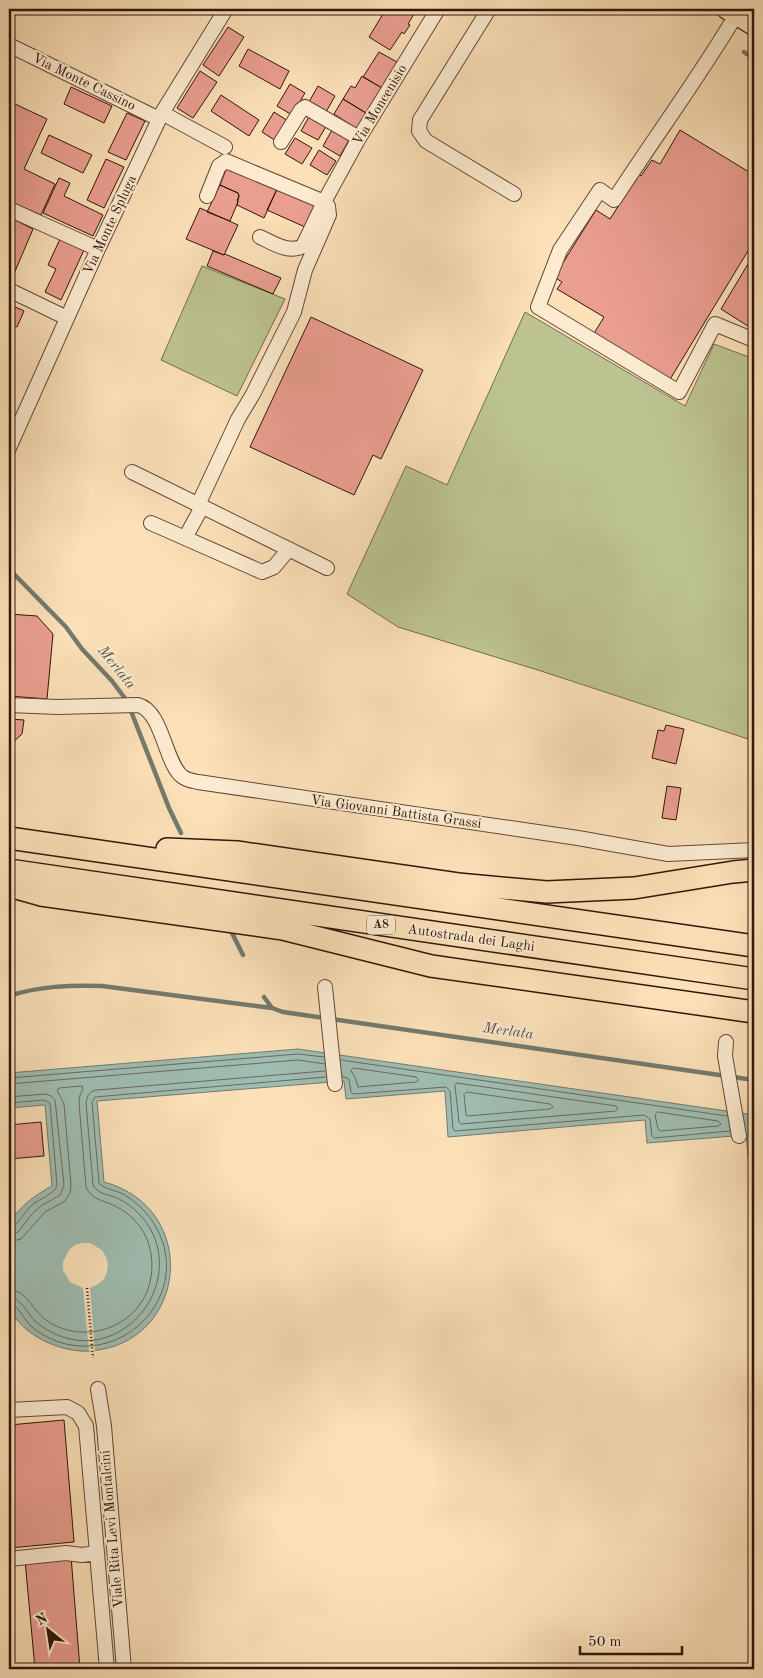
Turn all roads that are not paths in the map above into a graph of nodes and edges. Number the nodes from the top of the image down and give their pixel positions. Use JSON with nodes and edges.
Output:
{"nodes":[{"id":1,"x":226,"y":9,"type":"edge"},
{"id":2,"x":438,"y":9,"type":"edge"},
{"id":3,"x":489,"y":9,"type":"edge"},
{"id":4,"x":731,"y":12,"type":"edge"},
{"id":5,"x":754,"y":26,"type":"edge"},
{"id":6,"x":9,"y":45,"type":"edge"},
{"id":7,"x":161,"y":116,"type":"junction"},
{"id":8,"x":359,"y":138,"type":"junction"},
{"id":9,"x":281,"y":142,"type":"dead end"},
{"id":10,"x":225,"y":147,"type":"dead end"},
{"id":11,"x":514,"y":194,"type":"dead end"},
{"id":12,"x":207,"y":196,"type":"dead end"},
{"id":13,"x":324,"y":202,"type":"junction"},
{"id":14,"x":9,"y":209,"type":"edge"},
{"id":15,"x":260,"y":238,"type":"dead end"},
{"id":16,"x":98,"y":249,"type":"junction"},
{"id":17,"x":9,"y":290,"type":"edge"},
{"id":18,"x":67,"y":318,"type":"junction"},
{"id":19,"x":754,"y":340,"type":"edge"},
{"id":20,"x":9,"y":448,"type":"edge"},
{"id":21,"x":132,"y":472,"type":"dead end"},
{"id":22,"x":200,"y":506,"type":"junction"},
{"id":23,"x":151,"y":522,"type":"dead end"},
{"id":24,"x":185,"y":538,"type":"junction"},
{"id":25,"x":289,"y":549,"type":"junction"},
{"id":26,"x":327,"y":568,"type":"dead end"},
{"id":27,"x":9,"y":705,"type":"edge"},
{"id":28,"x":9,"y":838,"type":"edge"},
{"id":29,"x":47,"y":844,"type":"junction"},
{"id":30,"x":754,"y":850,"type":"edge"},
{"id":31,"x":9,"y":870,"type":"edge"},
{"id":32,"x":754,"y":870,"type":"edge"},
{"id":33,"x":9,"y":886,"type":"edge"},
{"id":34,"x":754,"y":946,"type":"edge"},
{"id":35,"x":754,"y":979,"type":"edge"},
{"id":36,"x":325,"y":987,"type":"dead end"},
{"id":37,"x":754,"y":1012,"type":"edge"},
{"id":38,"x":726,"y":1049,"type":"dead end"},
{"id":39,"x":335,"y":1084,"type":"dead end"},
{"id":40,"x":739,"y":1136,"type":"dead end"},
{"id":41,"x":98,"y":1389,"type":"dead end"},
{"id":42,"x":9,"y":1410,"type":"edge"},
{"id":43,"x":98,"y":1553,"type":"junction"},
{"id":44,"x":9,"y":1559,"type":"edge"},
{"id":45,"x":107,"y":1669,"type":"edge"},
{"id":46,"x":124,"y":1669,"type":"edge"}],
"edges":[{"from":1,"to":7,"type":"street","name":"Via Monte Spluga"},
{"from":2,"to":8,"type":"street","name":"Via Moncenisio"},
{"from":3,"to":11,"type":"street"},
{"from":4,"to":5,"type":"main road"},
{"from":4,"to":19,"type":"street"},
{"from":6,"to":7,"type":"street","name":"Via Monte Cassino"},
{"from":7,"to":10,"type":"street","name":"Via Monte Cassino"},
{"from":7,"to":16,"type":"street","name":"Via Monte Spluga"},
{"from":8,"to":9,"type":"street"},
{"from":8,"to":13,"type":"street","name":"Via Moncenisio"},
{"from":12,"to":13,"type":"street"},
{"from":13,"to":15,"type":"street","name":"Via Moncenisio"},
{"from":13,"to":22,"type":"street"},
{"from":14,"to":16,"type":"street"},
{"from":16,"to":18,"type":"street","name":"Via Monte Spluga"},
{"from":17,"to":18,"type":"street"},
{"from":18,"to":20,"type":"street","name":"Via Monte Spluga"},
{"from":21,"to":22,"type":"street"},
{"from":22,"to":24,"type":"street"},
{"from":22,"to":25,"type":"street"},
{"from":23,"to":24,"type":"street"},
{"from":24,"to":25,"type":"street"},
{"from":25,"to":26,"type":"street"},
{"from":27,"to":30,"type":"street","name":"Via Giovanni Battista Grassi"},
{"from":28,"to":29,"type":"highway"},
{"from":29,"to":32,"type":"highway"},
{"from":29,"to":34,"type":"highway"},
{"from":31,"to":35,"type":"highway","name":"Autostrada dei Laghi","number":"A8"},
{"from":33,"to":37,"type":"highway"},
{"from":36,"to":39,"type":"street"},
{"from":38,"to":40,"type":"street"},
{"from":41,"to":46,"type":"street","name":"Viale Rita Levi Montalcini"},
{"from":42,"to":43,"type":"street"},
{"from":43,"to":44,"type":"street"},
{"from":43,"to":45,"type":"street"}]}
